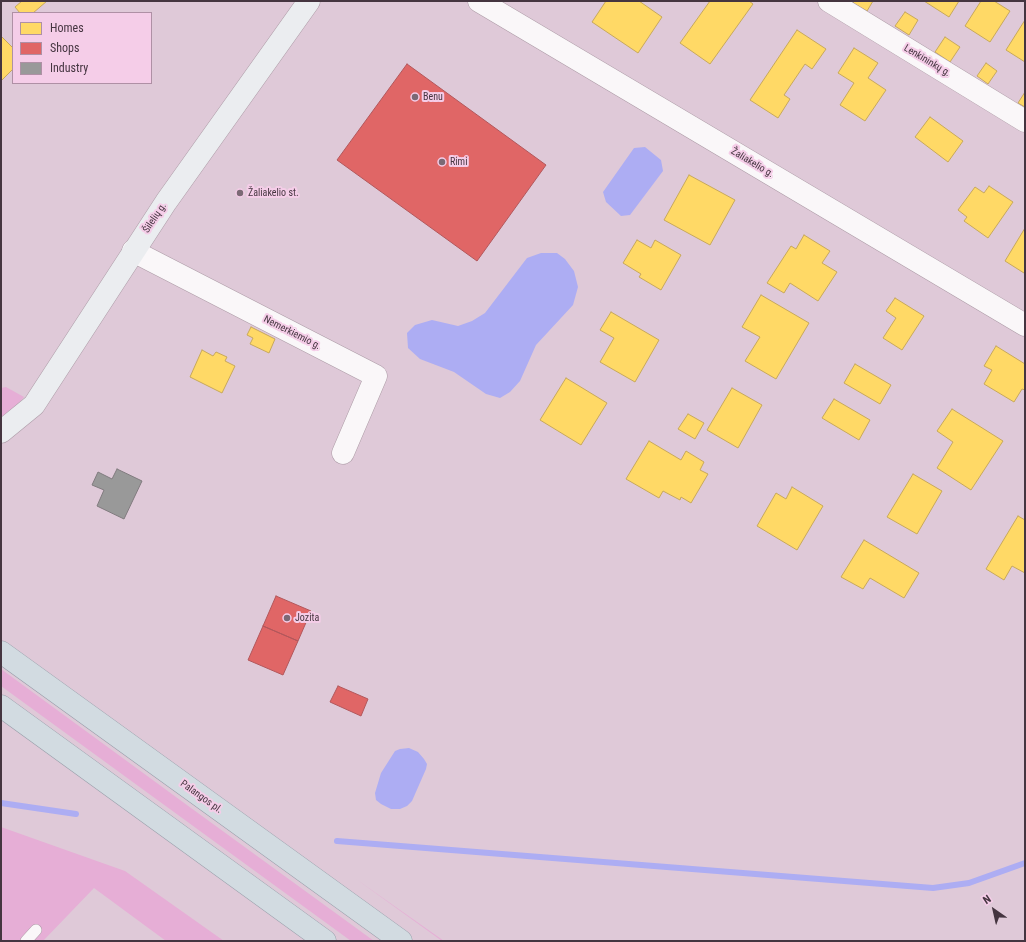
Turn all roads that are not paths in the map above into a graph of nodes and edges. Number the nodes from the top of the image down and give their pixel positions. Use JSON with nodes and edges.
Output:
{"nodes":[{"id":1,"x":309,"y":1,"type":"edge"},
{"id":2,"x":480,"y":1,"type":"edge"},
{"id":3,"x":829,"y":1,"type":"edge"},
{"id":4,"x":1025,"y":121,"type":"edge"},
{"id":5,"x":133,"y":251,"type":"junction"},
{"id":6,"x":1025,"y":324,"type":"edge"},
{"id":7,"x":1,"y":432,"type":"edge"},
{"id":8,"x":343,"y":453,"type":"dead end"},
{"id":9,"x":1,"y":652,"type":"edge"},
{"id":10,"x":1,"y":706,"type":"edge"},
{"id":11,"x":36,"y":930,"type":"dead end"},
{"id":12,"x":26,"y":941,"type":"edge"},
{"id":13,"x":325,"y":941,"type":"edge"},
{"id":14,"x":401,"y":941,"type":"edge"}],
"edges":[{"from":1,"to":5,"type":"main road","name":"Šilelių g."},
{"from":2,"to":6,"type":"street","name":"Žaliakelio g."},
{"from":3,"to":4,"type":"street","name":"Lenkininkų g."},
{"from":5,"to":7,"type":"main road","name":"Šilelių g."},
{"from":5,"to":8,"type":"street","name":"Nemerkiemio g."},
{"from":9,"to":14,"type":"highway","name":"Palangos pl."},
{"from":10,"to":13,"type":"highway"},
{"from":11,"to":12,"type":"lane"}]}
